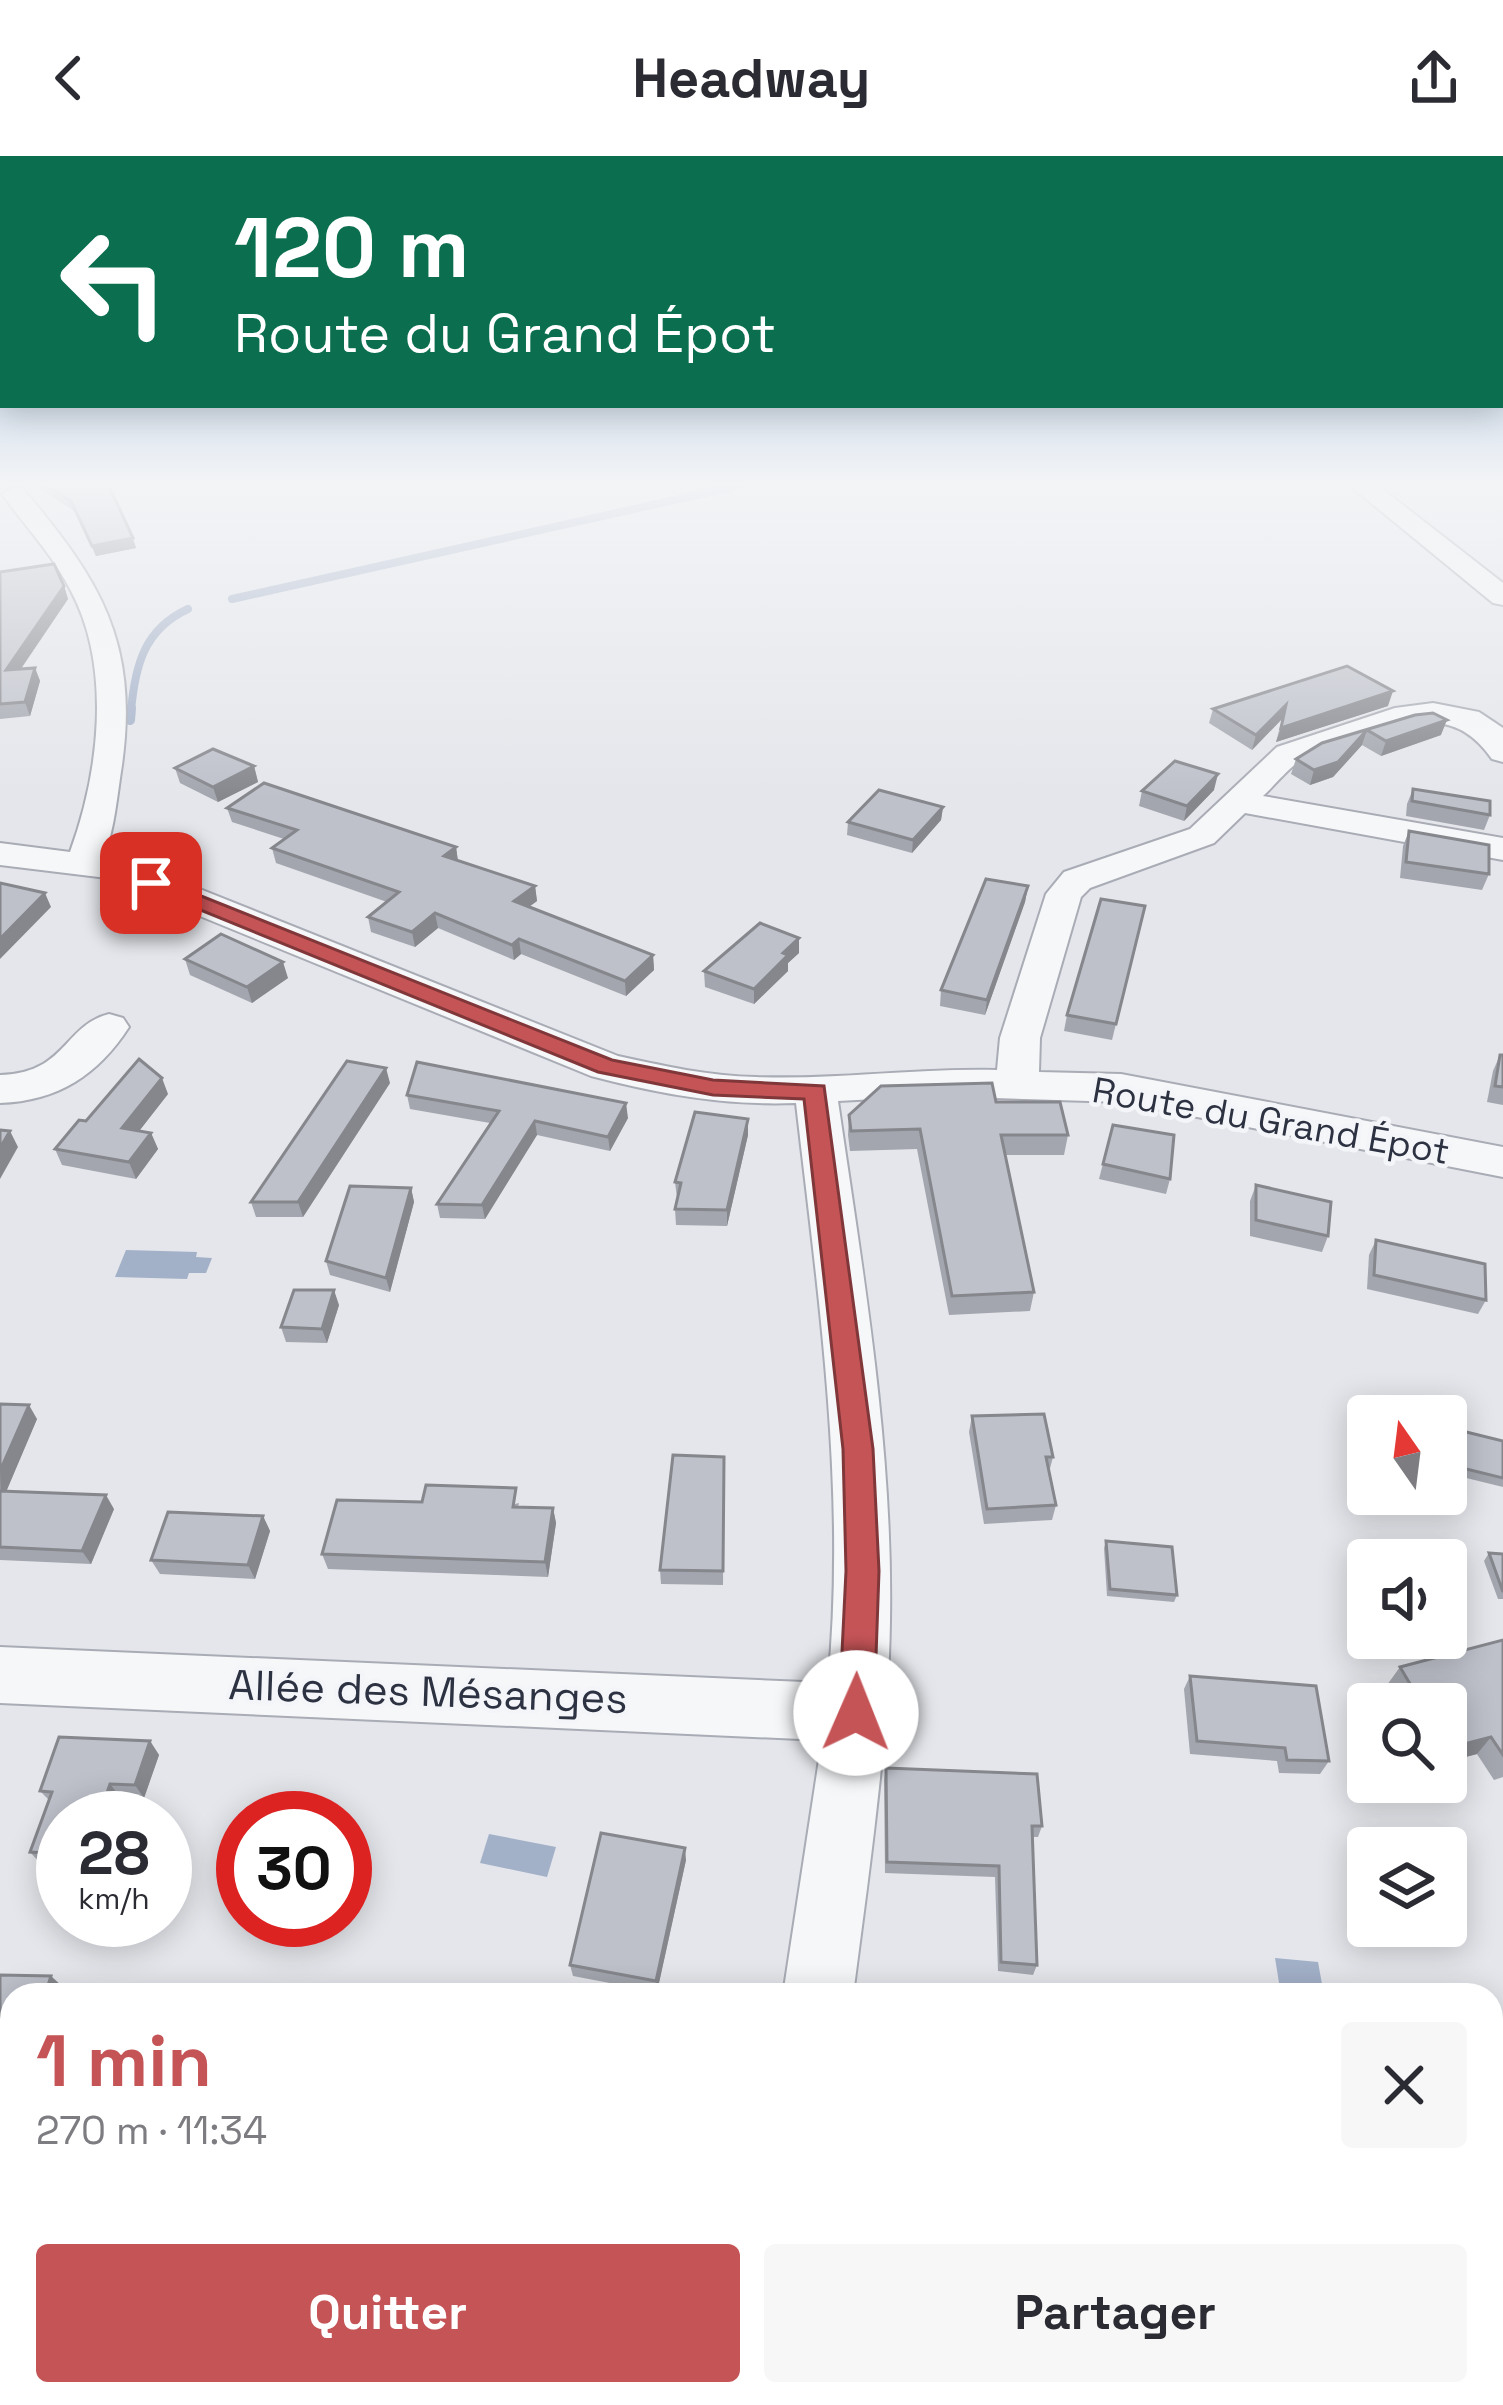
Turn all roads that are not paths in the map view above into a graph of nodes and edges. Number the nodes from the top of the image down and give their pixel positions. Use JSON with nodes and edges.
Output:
{"nodes":[{"id":1,"x":88,"y":589,"type":"edge"},
{"id":2,"x":1503,"y":752,"type":"edge"},
{"id":3,"x":1239,"y":802,"type":"junction"},
{"id":4,"x":1503,"y":849,"type":"edge"},
{"id":5,"x":0,"y":854,"type":"edge"},
{"id":6,"x":84,"y":860,"type":"junction"},
{"id":7,"x":109,"y":1028,"type":"dead end"},
{"id":8,"x":1017,"y":1084,"type":"junction"},
{"id":9,"x":0,"y":1089,"type":"edge"},
{"id":10,"x":815,"y":1092,"type":"junction"},
{"id":11,"x":1503,"y":1162,"type":"edge"},
{"id":12,"x":0,"y":1675,"type":"edge"},
{"id":13,"x":856,"y":1713,"type":"junction"},
{"id":14,"x":820,"y":1983,"type":"edge"}],
"edges":[{"from":1,"to":6,"type":"street"},
{"from":2,"to":3,"type":"street"},
{"from":3,"to":4,"type":"street"},
{"from":3,"to":8,"type":"street"},
{"from":5,"to":6,"type":"street","name":"Route du Grand Épot"},
{"from":6,"to":10,"type":"street","name":"Route du Grand Épot"},
{"from":7,"to":9,"type":"street"},
{"from":8,"to":10,"type":"street","name":"Route du Grand Épot"},
{"from":8,"to":11,"type":"street","name":"Route du Grand Épot"},
{"from":10,"to":13,"type":"street"},
{"from":12,"to":13,"type":"street","name":"Allée des Mésanges"},
{"from":13,"to":14,"type":"street"}]}
